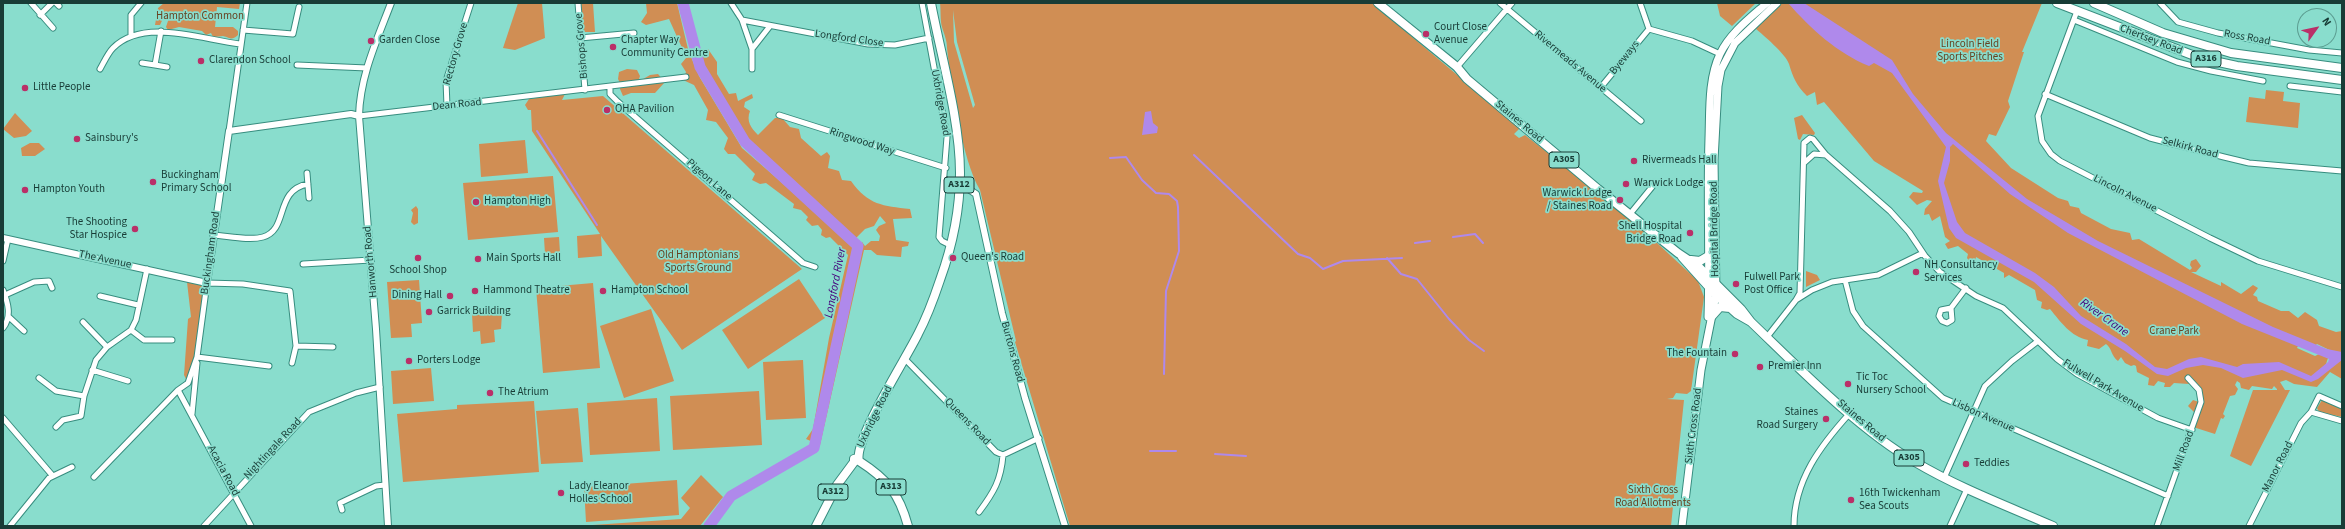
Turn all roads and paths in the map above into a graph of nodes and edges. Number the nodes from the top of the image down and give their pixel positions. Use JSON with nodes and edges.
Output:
{"nodes":[{"id":1,"x":31,"y":3,"type":"edge"},
{"id":2,"x":52,"y":3,"type":"edge"},
{"id":3,"x":141,"y":3,"type":"edge"},
{"id":4,"x":247,"y":3,"type":"edge"},
{"id":5,"x":391,"y":3,"type":"edge"},
{"id":6,"x":471,"y":3,"type":"edge"},
{"id":7,"x":578,"y":3,"type":"edge"},
{"id":8,"x":731,"y":3,"type":"edge"},
{"id":9,"x":922,"y":3,"type":"edge"},
{"id":10,"x":931,"y":3,"type":"edge"},
{"id":11,"x":1378,"y":3,"type":"edge"},
{"id":12,"x":1500,"y":3,"type":"edge"},
{"id":13,"x":1512,"y":3,"type":"edge"},
{"id":14,"x":1640,"y":3,"type":"edge"},
{"id":15,"x":1776,"y":3,"type":"edge"},
{"id":16,"x":2057,"y":3,"type":"edge"},
{"id":17,"x":2094,"y":3,"type":"edge"},
{"id":18,"x":2160,"y":3,"type":"edge"},
{"id":19,"x":1768,"y":5,"type":"edge"},
{"id":20,"x":299,"y":7,"type":"dead end"},
{"id":21,"x":1507,"y":9,"type":"junction"},
{"id":22,"x":2077,"y":11,"type":"junction"},
{"id":23,"x":40,"y":15,"type":"junction"},
{"id":24,"x":742,"y":20,"type":"junction"},
{"id":25,"x":2074,"y":20,"type":"junction"},
{"id":26,"x":770,"y":26,"type":"junction"},
{"id":27,"x":53,"y":28,"type":"dead end"},
{"id":28,"x":1649,"y":29,"type":"junction"},
{"id":29,"x":243,"y":30,"type":"junction"},
{"id":30,"x":162,"y":31,"type":"junction"},
{"id":31,"x":634,"y":33,"type":"dead end"},
{"id":32,"x":131,"y":36,"type":"junction"},
{"id":33,"x":580,"y":38,"type":"junction"},
{"id":34,"x":928,"y":38,"type":"junction"},
{"id":35,"x":240,"y":44,"type":"junction"},
{"id":36,"x":752,"y":49,"type":"junction"},
{"id":37,"x":2342,"y":53,"type":"edge"},
{"id":38,"x":1723,"y":56,"type":"junction"},
{"id":39,"x":142,"y":63,"type":"dead end"},
{"id":40,"x":155,"y":65,"type":"junction"},
{"id":41,"x":297,"y":66,"type":"dead end"},
{"id":42,"x":167,"y":67,"type":"dead end"},
{"id":43,"x":1457,"y":67,"type":"junction"},
{"id":44,"x":367,"y":68,"type":"junction"},
{"id":45,"x":2342,"y":68,"type":"edge"},
{"id":46,"x":100,"y":69,"type":"dead end"},
{"id":47,"x":752,"y":69,"type":"dead end"},
{"id":48,"x":686,"y":77,"type":"dead end"},
{"id":49,"x":2342,"y":80,"type":"edge"},
{"id":50,"x":2263,"y":81,"type":"dead end"},
{"id":51,"x":2290,"y":86,"type":"dead end"},
{"id":52,"x":610,"y":87,"type":"junction"},
{"id":53,"x":1601,"y":87,"type":"junction"},
{"id":54,"x":585,"y":90,"type":"junction"},
{"id":55,"x":2342,"y":92,"type":"edge"},
{"id":56,"x":2045,"y":94,"type":"junction"},
{"id":57,"x":447,"y":106,"type":"junction"},
{"id":58,"x":779,"y":115,"type":"dead end"},
{"id":59,"x":359,"y":116,"type":"junction"},
{"id":60,"x":1641,"y":121,"type":"dead end"},
{"id":61,"x":229,"y":131,"type":"junction"},
{"id":62,"x":1826,"y":155,"type":"junction"},
{"id":63,"x":1804,"y":163,"type":"junction"},
{"id":64,"x":946,"y":168,"type":"junction"},
{"id":65,"x":2342,"y":171,"type":"edge"},
{"id":66,"x":307,"y":173,"type":"dead end"},
{"id":67,"x":308,"y":184,"type":"junction"},
{"id":68,"x":959,"y":187,"type":"junction"},
{"id":69,"x":1652,"y":188,"type":"dead end"},
{"id":70,"x":309,"y":198,"type":"dead end"},
{"id":71,"x":1711,"y":206,"type":"junction"},
{"id":72,"x":1630,"y":214,"type":"junction"},
{"id":73,"x":213,"y":235,"type":"junction"},
{"id":74,"x":6,"y":239,"type":"edge"},
{"id":75,"x":950,"y":245,"type":"junction"},
{"id":76,"x":1923,"y":253,"type":"junction"},
{"id":77,"x":1680,"y":255,"type":"junction"},
{"id":78,"x":1710,"y":255,"type":"junction"},
{"id":79,"x":371,"y":260,"type":"junction"},
{"id":80,"x":1690,"y":260,"type":"junction"},
{"id":81,"x":3,"y":261,"type":"edge"},
{"id":82,"x":303,"y":264,"type":"dead end"},
{"id":83,"x":815,"y":267,"type":"dead end"},
{"id":84,"x":147,"y":269,"type":"junction"},
{"id":85,"x":1710,"y":278,"type":"junction"},
{"id":86,"x":1845,"y":280,"type":"junction"},
{"id":87,"x":207,"y":284,"type":"junction"},
{"id":88,"x":1713,"y":286,"type":"junction"},
{"id":89,"x":2342,"y":287,"type":"edge"},
{"id":90,"x":52,"y":288,"type":"dead end"},
{"id":91,"x":1966,"y":288,"type":"junction"},
{"id":92,"x":4,"y":293,"type":"edge"},
{"id":93,"x":1716,"y":295,"type":"junction"},
{"id":94,"x":100,"y":296,"type":"dead end"},
{"id":95,"x":1796,"y":300,"type":"junction"},
{"id":96,"x":138,"y":305,"type":"junction"},
{"id":97,"x":1730,"y":308,"type":"junction"},
{"id":98,"x":1951,"y":308,"type":"dead end"},
{"id":99,"x":1712,"y":316,"type":"junction"},
{"id":100,"x":9,"y":317,"type":"junction"},
{"id":101,"x":83,"y":322,"type":"dead end"},
{"id":102,"x":1751,"y":322,"type":"junction"},
{"id":103,"x":1709,"y":327,"type":"junction"},
{"id":104,"x":3,"y":328,"type":"edge"},
{"id":105,"x":131,"y":330,"type":"junction"},
{"id":106,"x":24,"y":331,"type":"dead end"},
{"id":107,"x":1767,"y":337,"type":"junction"},
{"id":108,"x":172,"y":340,"type":"dead end"},
{"id":109,"x":2038,"y":341,"type":"junction"},
{"id":110,"x":296,"y":346,"type":"junction"},
{"id":111,"x":333,"y":346,"type":"dead end"},
{"id":112,"x":107,"y":347,"type":"junction"},
{"id":113,"x":197,"y":357,"type":"junction"},
{"id":114,"x":904,"y":360,"type":"junction"},
{"id":115,"x":292,"y":363,"type":"dead end"},
{"id":116,"x":269,"y":366,"type":"dead end"},
{"id":117,"x":92,"y":370,"type":"junction"},
{"id":118,"x":39,"y":378,"type":"dead end"},
{"id":119,"x":2188,"y":378,"type":"dead end"},
{"id":120,"x":128,"y":381,"type":"dead end"},
{"id":121,"x":196,"y":383,"type":"junction"},
{"id":122,"x":188,"y":384,"type":"junction"},
{"id":123,"x":380,"y":387,"type":"junction"},
{"id":124,"x":178,"y":390,"type":"junction"},
{"id":125,"x":84,"y":396,"type":"junction"},
{"id":126,"x":2342,"y":406,"type":"edge"},
{"id":127,"x":1973,"y":411,"type":"junction"},
{"id":128,"x":2311,"y":412,"type":"junction"},
{"id":129,"x":1850,"y":413,"type":"junction"},
{"id":130,"x":193,"y":417,"type":"junction"},
{"id":131,"x":3,"y":418,"type":"edge"},
{"id":132,"x":2342,"y":421,"type":"edge"},
{"id":133,"x":56,"y":427,"type":"dead end"},
{"id":134,"x":2192,"y":430,"type":"junction"},
{"id":135,"x":1039,"y":438,"type":"junction"},
{"id":136,"x":1003,"y":455,"type":"junction"},
{"id":137,"x":857,"y":460,"type":"junction"},
{"id":138,"x":72,"y":467,"type":"dead end"},
{"id":139,"x":52,"y":475,"type":"junction"},
{"id":140,"x":94,"y":477,"type":"dead end"},
{"id":141,"x":1944,"y":478,"type":"junction"},
{"id":142,"x":385,"y":485,"type":"junction"},
{"id":143,"x":1967,"y":489,"type":"junction"},
{"id":144,"x":234,"y":492,"type":"junction"},
{"id":145,"x":2168,"y":496,"type":"junction"},
{"id":146,"x":342,"y":510,"type":"dead end"},
{"id":147,"x":979,"y":512,"type":"dead end"},
{"id":148,"x":10,"y":526,"type":"edge"},
{"id":149,"x":204,"y":526,"type":"edge"},
{"id":150,"x":252,"y":526,"type":"edge"},
{"id":151,"x":388,"y":526,"type":"edge"},
{"id":152,"x":816,"y":526,"type":"edge"},
{"id":153,"x":908,"y":526,"type":"edge"},
{"id":154,"x":1065,"y":526,"type":"edge"},
{"id":155,"x":1682,"y":526,"type":"edge"},
{"id":156,"x":1794,"y":526,"type":"edge"},
{"id":157,"x":1950,"y":526,"type":"edge"},
{"id":158,"x":2053,"y":526,"type":"edge"},
{"id":159,"x":2157,"y":526,"type":"edge"},
{"id":160,"x":2249,"y":526,"type":"edge"}],
"edges":[{"from":1,"to":23,"type":"street"},
{"from":2,"to":23,"type":"street"},
{"from":3,"to":32,"type":"street"},
{"from":4,"to":29,"type":"street","name":"Buckingham Road"},
{"from":5,"to":44,"type":"street","name":"Hanworth Road"},
{"from":6,"to":57,"type":"street","name":"Rectory Grove"},
{"from":7,"to":33,"type":"street","name":"Bishops Grove"},
{"from":8,"to":24,"type":"street"},
{"from":9,"to":34,"type":"street","name":"Uxbridge Road"},
{"from":10,"to":68,"type":"main road","name":"Uxbridge Road","number":"A312"},
{"from":11,"to":43,"type":"main road","name":"Staines Road","number":"A305"},
{"from":12,"to":21,"type":"street","name":"Rivermeads Avenue"},
{"from":13,"to":21,"type":"street"},
{"from":14,"to":28,"type":"street"},
{"from":15,"to":19,"type":"main road","name":"Hospital Bridge Road"},
{"from":16,"to":22,"type":"main road","name":"Chertsey Road","number":"A316"},
{"from":17,"to":45,"type":"main road","name":"Chertsey Road","number":"A316"},
{"from":18,"to":37,"type":"street","name":"Ross Road"},
{"from":19,"to":38,"type":"main road","name":"Hospital Bridge Road"},
{"from":20,"to":29,"type":"street"},
{"from":21,"to":43,"type":"street"},
{"from":21,"to":53,"type":"street","name":"Rivermeads Avenue"},
{"from":22,"to":25,"type":"street","name":"Lincoln Avenue"},
{"from":22,"to":49,"type":"main road","name":"Chertsey Road","number":"A316"},
{"from":23,"to":27,"type":"street"},
{"from":24,"to":26,"type":"street","name":"Longford Close"},
{"from":24,"to":36,"type":"street"},
{"from":25,"to":50,"type":"street","name":"Chertsey Road"},
{"from":25,"to":56,"type":"street","name":"Lincoln Avenue"},
{"from":26,"to":34,"type":"street","name":"Longford Close"},
{"from":26,"to":36,"type":"street"},
{"from":28,"to":38,"type":"street"},
{"from":28,"to":53,"type":"street","name":"Byeways"},
{"from":29,"to":35,"type":"street","name":"Buckingham Road"},
{"from":30,"to":32,"type":"street"},
{"from":30,"to":35,"type":"street"},
{"from":30,"to":40,"type":"street"},
{"from":31,"to":33,"type":"street"},
{"from":32,"to":46,"type":"street"},
{"from":33,"to":54,"type":"street","name":"Bishops Grove"},
{"from":34,"to":64,"type":"street","name":"Uxbridge Road"},
{"from":35,"to":61,"type":"street","name":"Buckingham Road"},
{"from":36,"to":47,"type":"street"},
{"from":38,"to":71,"type":"main road","name":"Hospital Bridge Road"},
{"from":39,"to":40,"type":"street"},
{"from":40,"to":42,"type":"street"},
{"from":41,"to":44,"type":"street"},
{"from":43,"to":72,"type":"main road","name":"Staines Road","number":"A305"},
{"from":44,"to":59,"type":"street","name":"Hanworth Road"},
{"from":48,"to":52,"type":"street","name":"Dean Road"},
{"from":51,"to":55,"type":"street"},
{"from":52,"to":54,"type":"street","name":"Dean Road"},
{"from":52,"to":83,"type":"street","name":"Pigeon Lane"},
{"from":53,"to":60,"type":"street","name":"Rivermeads Avenue"},
{"from":54,"to":57,"type":"street","name":"Dean Road"},
{"from":56,"to":65,"type":"street","name":"Selkirk Road"},
{"from":56,"to":89,"type":"street","name":"Lincoln Avenue"},
{"from":57,"to":59,"type":"street","name":"Dean Road"},
{"from":58,"to":64,"type":"street","name":"Ringwood Way"},
{"from":59,"to":61,"type":"street","name":"Dean Road"},
{"from":59,"to":79,"type":"street","name":"Hanworth Road"},
{"from":61,"to":73,"type":"street","name":"Buckingham Road"},
{"from":62,"to":63,"type":"street"},
{"from":62,"to":63,"type":"street","name":"Fulwell Park Avenue"},
{"from":62,"to":76,"type":"street","name":"Fulwell Park Avenue"},
{"from":63,"to":95,"type":"street","name":"Fulwell Park Avenue"},
{"from":64,"to":75,"type":"street","name":"Uxbridge Road"},
{"from":66,"to":67,"type":"street"},
{"from":67,"to":70,"type":"street"},
{"from":67,"to":73,"type":"street"},
{"from":68,"to":75,"type":"main road","name":"Uxbridge Road","number":"A312"},
{"from":68,"to":135,"type":"street","name":"Burtons Road"},
{"from":69,"to":72,"type":"street"},
{"from":71,"to":78,"type":"main road","name":"Hospital Bridge Road"},
{"from":71,"to":88,"type":"main road","name":"Hospital Bridge Road"},
{"from":72,"to":77,"type":"main road","name":"Staines Road","number":"A305"},
{"from":73,"to":87,"type":"street","name":"Buckingham Road"},
{"from":74,"to":81,"type":"street"},
{"from":74,"to":84,"type":"street","name":"The Avenue"},
{"from":75,"to":114,"type":"main road","name":"Uxbridge Road","number":"A312"},
{"from":76,"to":86,"type":"street"},
{"from":76,"to":91,"type":"street","name":"Fulwell Park Avenue"},
{"from":77,"to":80,"type":"main road","name":"Staines Road","number":"A305"},
{"from":77,"to":88,"type":"main road","name":"Staines Road","number":"A305"},
{"from":78,"to":80,"type":"main road"},
{"from":78,"to":85,"type":"main road","name":"Hospital Bridge Road"},
{"from":79,"to":82,"type":"street"},
{"from":79,"to":123,"type":"street","name":"Hanworth Road"},
{"from":80,"to":85,"type":"main road","name":"Staines Road","number":"A305"},
{"from":84,"to":87,"type":"street","name":"The Avenue"},
{"from":84,"to":96,"type":"street"},
{"from":85,"to":88,"type":"main road","name":"Staines Road","number":"A305"},
{"from":86,"to":95,"type":"street"},
{"from":86,"to":127,"type":"street","name":"Lisbon Avenue"},
{"from":87,"to":110,"type":"street"},
{"from":87,"to":113,"type":"street","name":"Buckingham Road"},
{"from":88,"to":93,"type":"main road","name":"Staines Road","number":"A305"},
{"from":88,"to":102,"type":"main road","name":"Staines Road","number":"A305"},
{"from":88,"to":103,"type":"main road","name":"Sixth Cross Road"},
{"from":90,"to":92,"type":"street"},
{"from":91,"to":98,"type":"street"},
{"from":91,"to":109,"type":"street","name":"Fulwell Park Avenue"},
{"from":92,"to":100,"type":"street"},
{"from":93,"to":97,"type":"main road","name":"Staines Road","number":"A305"},
{"from":93,"to":99,"type":"main road","name":"Sixth Cross Road"},
{"from":94,"to":96,"type":"street"},
{"from":95,"to":107,"type":"street"},
{"from":96,"to":105,"type":"street"},
{"from":97,"to":99,"type":"main road"},
{"from":97,"to":102,"type":"main road","name":"Staines Road","number":"A305"},
{"from":99,"to":103,"type":"main road","name":"Sixth Cross Road"},
{"from":100,"to":104,"type":"street"},
{"from":100,"to":106,"type":"street"},
{"from":101,"to":112,"type":"street"},
{"from":102,"to":107,"type":"main road","name":"Staines Road","number":"A305"},
{"from":103,"to":155,"type":"main road","name":"Sixth Cross Road"},
{"from":105,"to":108,"type":"street"},
{"from":105,"to":112,"type":"street"},
{"from":107,"to":129,"type":"main road","name":"Staines Road","number":"A305"},
{"from":109,"to":127,"type":"street"},
{"from":109,"to":134,"type":"street","name":"Fulwell Park Avenue"},
{"from":110,"to":111,"type":"street"},
{"from":110,"to":115,"type":"street"},
{"from":112,"to":117,"type":"street"},
{"from":113,"to":116,"type":"street"},
{"from":113,"to":121,"type":"street","name":"Acacia Road"},
{"from":113,"to":122,"type":"street","name":"Buckingham Road"},
{"from":114,"to":136,"type":"street","name":"Queens Road"},
{"from":114,"to":137,"type":"main road","name":"Uxbridge Road","number":"A312"},
{"from":117,"to":120,"type":"street"},
{"from":117,"to":125,"type":"street"},
{"from":118,"to":125,"type":"street"},
{"from":119,"to":134,"type":"street","name":"Mill Road"},
{"from":121,"to":122,"type":"street"},
{"from":121,"to":130,"type":"street","name":"Acacia Road"},
{"from":122,"to":124,"type":"street"},
{"from":123,"to":142,"type":"street","name":"Hanworth Road"},
{"from":123,"to":144,"type":"street","name":"Nightingale Road"},
{"from":124,"to":130,"type":"street","name":"Acacia Road"},
{"from":124,"to":140,"type":"street"},
{"from":125,"to":133,"type":"street"},
{"from":126,"to":128,"type":"street","name":"Manor Road"},
{"from":127,"to":141,"type":"street"},
{"from":127,"to":145,"type":"street","name":"Lisbon Avenue"},
{"from":128,"to":132,"type":"street"},
{"from":128,"to":160,"type":"street","name":"Manor Road"},
{"from":129,"to":141,"type":"main road","name":"Staines Road","number":"A305"},
{"from":129,"to":156,"type":"street"},
{"from":130,"to":144,"type":"street","name":"Acacia Road"},
{"from":131,"to":139,"type":"street"},
{"from":134,"to":145,"type":"street","name":"Mill Road"},
{"from":135,"to":136,"type":"street"},
{"from":135,"to":154,"type":"street","name":"Burtons Road"},
{"from":136,"to":147,"type":"street"},
{"from":137,"to":152,"type":"main road","name":"Uxbridge Road","number":"A312"},
{"from":137,"to":153,"type":"main road","number":"A313"},
{"from":138,"to":139,"type":"street"},
{"from":139,"to":148,"type":"street"},
{"from":141,"to":143,"type":"main road","name":"Staines Road","number":"A305"},
{"from":142,"to":146,"type":"street"},
{"from":142,"to":151,"type":"street","name":"Hanworth Road"},
{"from":143,"to":157,"type":"street"},
{"from":143,"to":158,"type":"main road","name":"Staines Road","number":"A305"},
{"from":144,"to":149,"type":"street","name":"Nightingale Road"},
{"from":144,"to":150,"type":"street","name":"Acacia Road"},
{"from":145,"to":159,"type":"street","name":"Mill Road"}]}
